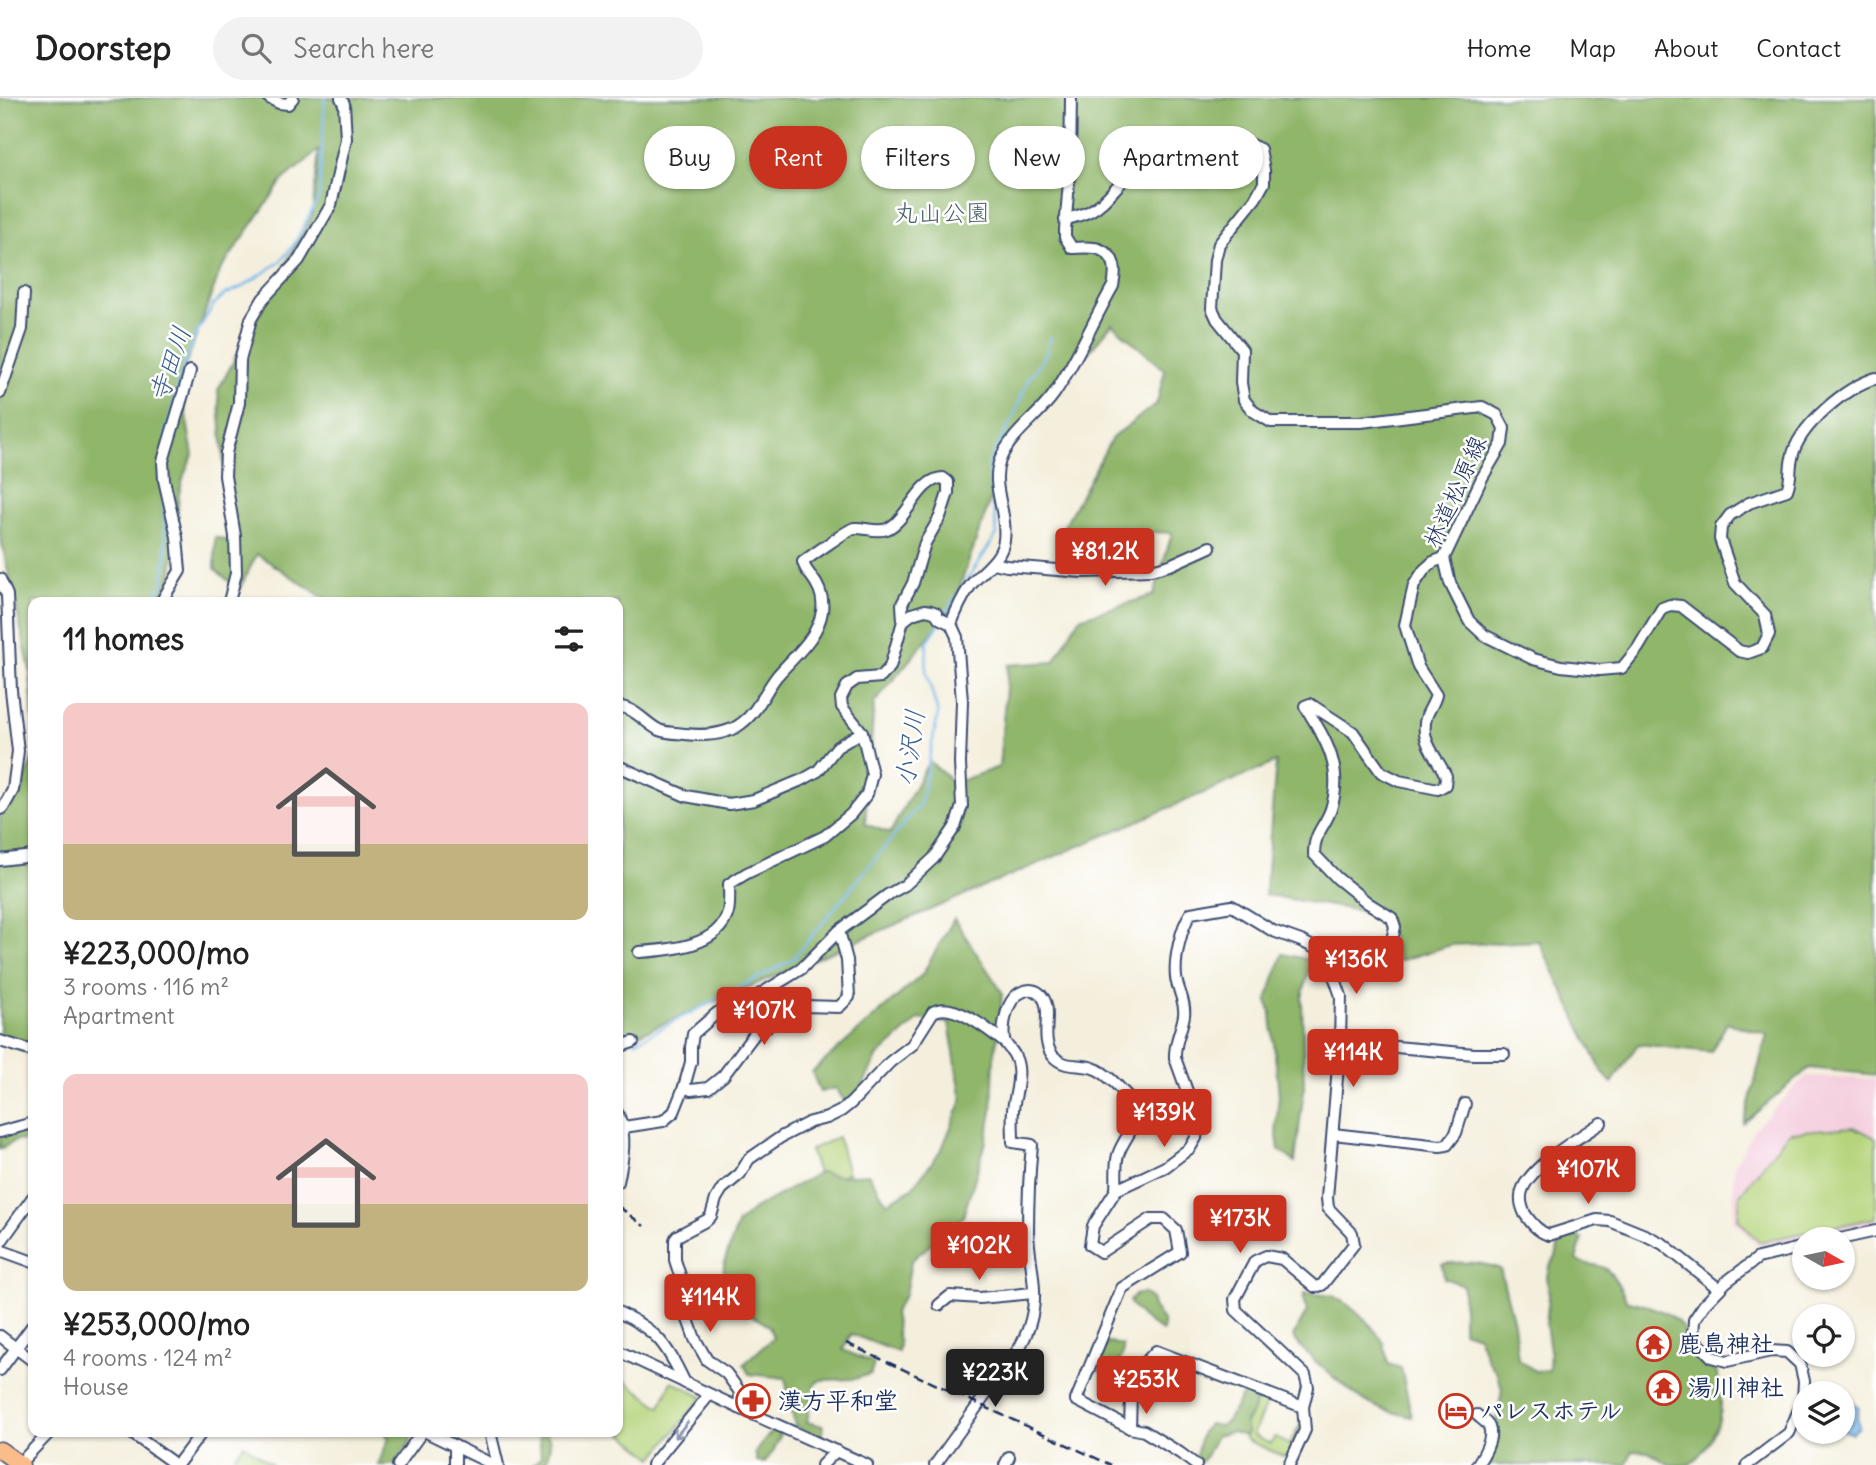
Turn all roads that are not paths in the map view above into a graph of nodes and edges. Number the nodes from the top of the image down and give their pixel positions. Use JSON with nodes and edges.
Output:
{"nodes":[{"id":1,"x":269,"y":98,"type":"edge"},
{"id":2,"x":293,"y":98,"type":"edge"},
{"id":3,"x":341,"y":98,"type":"edge"},
{"id":4,"x":1072,"y":98,"type":"edge"},
{"id":5,"x":1065,"y":220,"type":"junction"},
{"id":6,"x":24,"y":293,"type":"dead end"},
{"id":7,"x":190,"y":371,"type":"dead end"},
{"id":8,"x":1876,"y":378,"type":"edge"},
{"id":9,"x":0,"y":393,"type":"edge"},
{"id":10,"x":1210,"y":547,"type":"dead end"},
{"id":11,"x":1444,"y":558,"type":"junction"},
{"id":12,"x":993,"y":563,"type":"junction"},
{"id":13,"x":0,"y":579,"type":"edge"},
{"id":14,"x":164,"y":597,"type":"edge"},
{"id":15,"x":230,"y":597,"type":"edge"},
{"id":16,"x":902,"y":621,"type":"junction"},
{"id":17,"x":951,"y":624,"type":"junction"},
{"id":18,"x":623,"y":707,"type":"edge"},
{"id":19,"x":862,"y":732,"type":"junction"},
{"id":20,"x":623,"y":768,"type":"edge"},
{"id":21,"x":0,"y":809,"type":"edge"},
{"id":22,"x":28,"y":857,"type":"edge"},
{"id":23,"x":0,"y":860,"type":"edge"},
{"id":24,"x":839,"y":932,"type":"junction"},
{"id":25,"x":639,"y":952,"type":"dead end"},
{"id":26,"x":1328,"y":959,"type":"junction"},
{"id":27,"x":0,"y":1041,"type":"edge"},
{"id":28,"x":1340,"y":1041,"type":"junction"},
{"id":29,"x":633,"y":1042,"type":"dead end"},
{"id":30,"x":1004,"y":1042,"type":"junction"},
{"id":31,"x":623,"y":1045,"type":"edge"},
{"id":32,"x":28,"y":1049,"type":"edge"},
{"id":33,"x":1504,"y":1054,"type":"dead end"},
{"id":34,"x":684,"y":1087,"type":"junction"},
{"id":35,"x":1465,"y":1104,"type":"dead end"},
{"id":36,"x":1601,"y":1123,"type":"dead end"},
{"id":37,"x":28,"y":1124,"type":"edge"},
{"id":38,"x":623,"y":1127,"type":"edge"},
{"id":39,"x":0,"y":1132,"type":"edge"},
{"id":40,"x":1334,"y":1134,"type":"junction"},
{"id":41,"x":1116,"y":1190,"type":"junction"},
{"id":42,"x":28,"y":1204,"type":"edge"},
{"id":43,"x":1876,"y":1231,"type":"edge"},
{"id":44,"x":1855,"y":1236,"type":"edge"},
{"id":45,"x":0,"y":1242,"type":"edge"},
{"id":46,"x":0,"y":1250,"type":"edge"},
{"id":47,"x":1792,"y":1250,"type":"edge"},
{"id":48,"x":28,"y":1260,"type":"edge"},
{"id":49,"x":1719,"y":1289,"type":"junction"},
{"id":50,"x":1033,"y":1293,"type":"junction"},
{"id":51,"x":939,"y":1305,"type":"dead end"},
{"id":52,"x":623,"y":1314,"type":"edge"},
{"id":53,"x":28,"y":1332,"type":"edge"},
{"id":54,"x":0,"y":1336,"type":"edge"},
{"id":55,"x":16,"y":1348,"type":"junction"},
{"id":56,"x":623,"y":1353,"type":"edge"},
{"id":57,"x":28,"y":1357,"type":"edge"},
{"id":58,"x":0,"y":1370,"type":"edge"},
{"id":59,"x":685,"y":1383,"type":"junction"},
{"id":60,"x":709,"y":1395,"type":"junction"},
{"id":61,"x":1303,"y":1407,"type":"junction"},
{"id":62,"x":739,"y":1408,"type":"junction"},
{"id":63,"x":1477,"y":1415,"type":"dead end"},
{"id":64,"x":1130,"y":1428,"type":"junction"},
{"id":65,"x":45,"y":1437,"type":"edge"},
{"id":66,"x":140,"y":1437,"type":"edge"},
{"id":67,"x":198,"y":1437,"type":"edge"},
{"id":68,"x":420,"y":1437,"type":"edge"},
{"id":69,"x":435,"y":1437,"type":"edge"},
{"id":70,"x":490,"y":1437,"type":"edge"},
{"id":71,"x":455,"y":1446,"type":"junction"},
{"id":72,"x":0,"y":1450,"type":"edge"},
{"id":73,"x":836,"y":1451,"type":"junction"},
{"id":74,"x":492,"y":1463,"type":"edge"},
{"id":75,"x":20,"y":1464,"type":"edge"},
{"id":76,"x":177,"y":1465,"type":"edge"},
{"id":77,"x":398,"y":1465,"type":"edge"},
{"id":78,"x":455,"y":1465,"type":"edge"},
{"id":79,"x":652,"y":1465,"type":"edge"},
{"id":80,"x":822,"y":1465,"type":"edge"},
{"id":81,"x":867,"y":1465,"type":"edge"},
{"id":82,"x":935,"y":1465,"type":"edge"},
{"id":83,"x":1196,"y":1465,"type":"edge"},
{"id":84,"x":1289,"y":1465,"type":"edge"},
{"id":85,"x":1477,"y":1465,"type":"edge"},
{"id":86,"x":1747,"y":1465,"type":"edge"}],
"edges":[{"from":1,"to":2,"type":"street"},
{"from":3,"to":15,"type":"street"},
{"from":4,"to":5,"type":"street"},
{"from":5,"to":11,"type":"street","name":"林道松原線"},
{"from":5,"to":12,"type":"street"},
{"from":6,"to":9,"type":"street"},
{"from":7,"to":14,"type":"street"},
{"from":8,"to":11,"type":"street","name":"林道松原線"},
{"from":10,"to":12,"type":"street"},
{"from":11,"to":26,"type":"street"},
{"from":12,"to":17,"type":"street"},
{"from":13,"to":21,"type":"street"},
{"from":16,"to":17,"type":"street"},
{"from":16,"to":18,"type":"street"},
{"from":16,"to":19,"type":"street"},
{"from":17,"to":24,"type":"street"},
{"from":19,"to":20,"type":"street"},
{"from":19,"to":25,"type":"street"},
{"from":22,"to":23,"type":"street"},
{"from":24,"to":34,"type":"street"},
{"from":24,"to":34,"type":"street"},
{"from":26,"to":28,"type":"street"},
{"from":26,"to":41,"type":"street"},
{"from":27,"to":32,"type":"street"},
{"from":28,"to":33,"type":"street"},
{"from":28,"to":40,"type":"street"},
{"from":29,"to":31,"type":"street"},
{"from":30,"to":41,"type":"street"},
{"from":30,"to":50,"type":"street"},
{"from":30,"to":62,"type":"street"},
{"from":34,"to":38,"type":"street"},
{"from":35,"to":40,"type":"street"},
{"from":36,"to":49,"type":"street"},
{"from":37,"to":39,"type":"street"},
{"from":40,"to":61,"type":"street"},
{"from":41,"to":64,"type":"street"},
{"from":42,"to":45,"type":"street"},
{"from":43,"to":44,"type":"street"},
{"from":46,"to":48,"type":"street"},
{"from":47,"to":49,"type":"street"},
{"from":49,"to":86,"type":"street"},
{"from":50,"to":51,"type":"street"},
{"from":50,"to":82,"type":"street"},
{"from":52,"to":59,"type":"street"},
{"from":53,"to":55,"type":"street"},
{"from":54,"to":55,"type":"street"},
{"from":55,"to":57,"type":"street"},
{"from":55,"to":58,"type":"street"},
{"from":56,"to":59,"type":"street"},
{"from":59,"to":60,"type":"street"},
{"from":60,"to":62,"type":"street"},
{"from":60,"to":79,"type":"street","one_way":true},
{"from":61,"to":64,"type":"street"},
{"from":61,"to":84,"type":"street"},
{"from":62,"to":73,"type":"street"},
{"from":63,"to":85,"type":"street"},
{"from":64,"to":83,"type":"street"},
{"from":65,"to":75,"type":"street"},
{"from":66,"to":76,"type":"street"},
{"from":67,"to":76,"type":"street"},
{"from":68,"to":77,"type":"street"},
{"from":69,"to":71,"type":"street"},
{"from":70,"to":74,"type":"street"},
{"from":71,"to":74,"type":"street"},
{"from":71,"to":78,"type":"street"},
{"from":72,"to":75,"type":"main road"},
{"from":73,"to":80,"type":"street"},
{"from":73,"to":81,"type":"street"}]}
